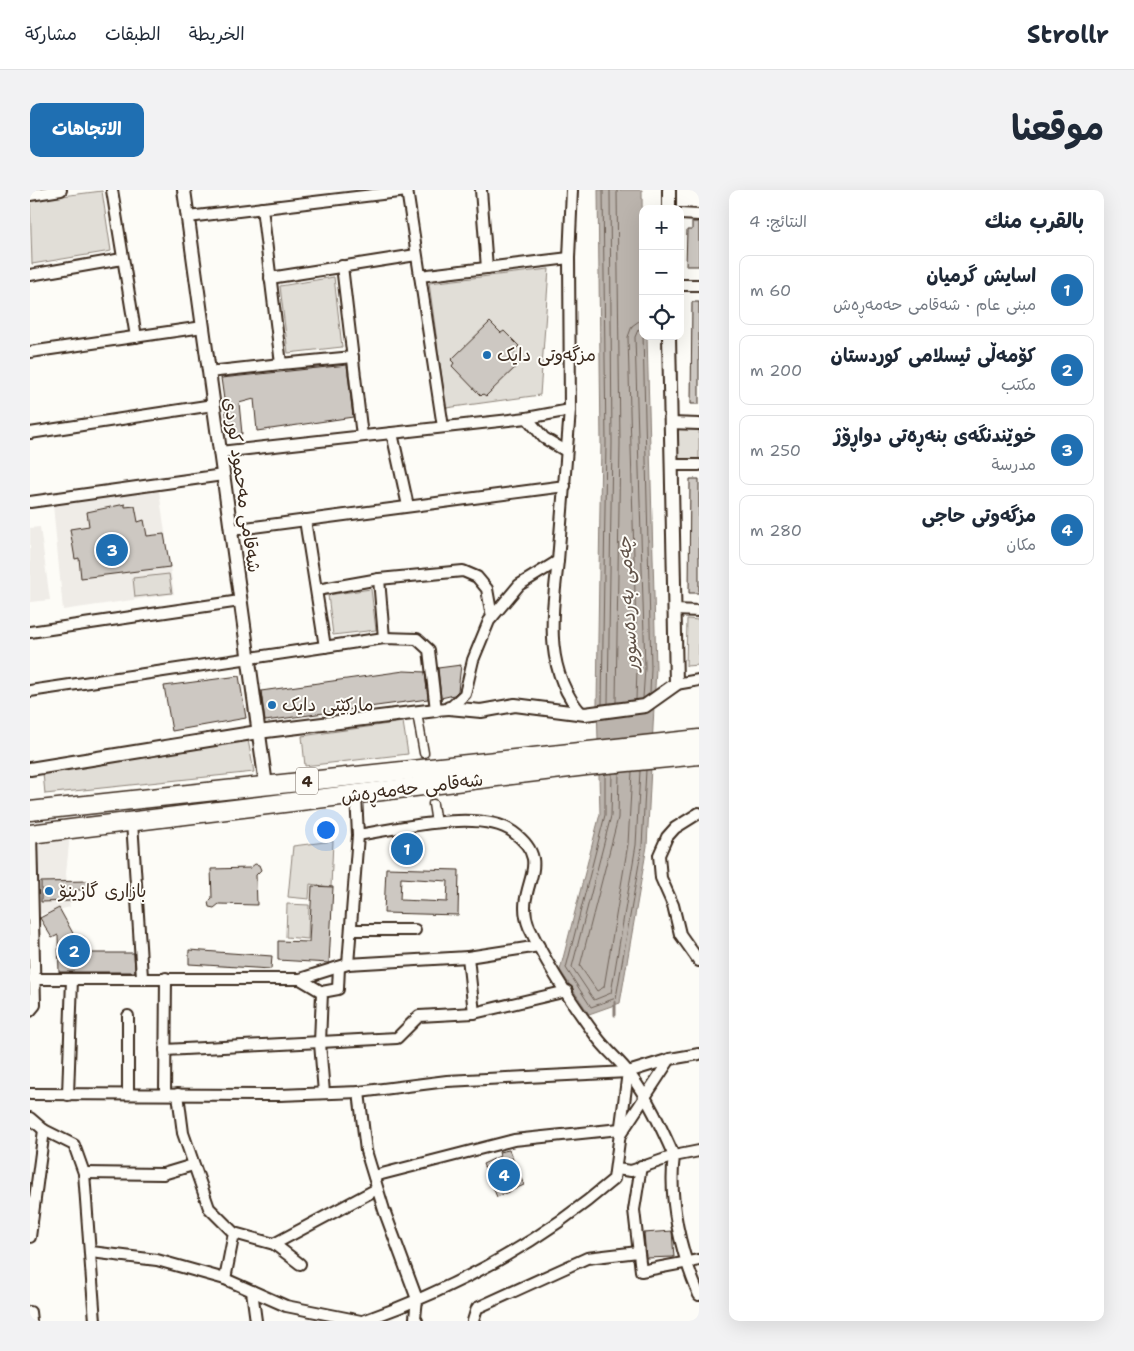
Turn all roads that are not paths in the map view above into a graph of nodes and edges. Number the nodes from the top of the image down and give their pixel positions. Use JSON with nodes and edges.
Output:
{"nodes":[{"id":1,"x":62,"y":190,"type":"edge"},
{"id":2,"x":112,"y":190,"type":"edge"},
{"id":3,"x":184,"y":190,"type":"edge"},
{"id":4,"x":407,"y":190,"type":"edge"},
{"id":5,"x":481,"y":190,"type":"edge"},
{"id":6,"x":572,"y":190,"type":"edge"},
{"id":7,"x":668,"y":190,"type":"edge"},
{"id":8,"x":30,"y":195,"type":"edge"},
{"id":9,"x":668,"y":205,"type":"edge"},
{"id":10,"x":262,"y":208,"type":"junction"},
{"id":11,"x":684,"y":214,"type":"edge"},
{"id":12,"x":699,"y":215,"type":"edge"},
{"id":13,"x":188,"y":217,"type":"junction"},
{"id":14,"x":416,"y":255,"type":"junction"},
{"id":15,"x":569,"y":258,"type":"junction"},
{"id":16,"x":122,"y":259,"type":"junction"},
{"id":17,"x":342,"y":266,"type":"junction"},
{"id":18,"x":487,"y":268,"type":"junction"},
{"id":19,"x":30,"y":275,"type":"edge"},
{"id":20,"x":420,"y":276,"type":"junction"},
{"id":21,"x":270,"y":278,"type":"junction"},
{"id":22,"x":684,"y":285,"type":"edge"},
{"id":23,"x":699,"y":285,"type":"edge"},
{"id":24,"x":203,"y":327,"type":"junction"},
{"id":25,"x":136,"y":336,"type":"junction"},
{"id":26,"x":669,"y":340,"type":"edge"},
{"id":27,"x":30,"y":352,"type":"edge"},
{"id":28,"x":352,"y":357,"type":"junction"},
{"id":29,"x":281,"y":364,"type":"junction"},
{"id":30,"x":209,"y":372,"type":"junction"},
{"id":31,"x":213,"y":404,"type":"junction"},
{"id":32,"x":570,"y":410,"type":"junction"},
{"id":33,"x":526,"y":418,"type":"junction"},
{"id":34,"x":670,"y":423,"type":"junction"},
{"id":35,"x":699,"y":424,"type":"edge"},
{"id":36,"x":444,"y":427,"type":"junction"},
{"id":37,"x":30,"y":433,"type":"edge"},
{"id":38,"x":392,"y":433,"type":"junction"},
{"id":39,"x":362,"y":436,"type":"junction"},
{"id":40,"x":566,"y":451,"type":"junction"},
{"id":41,"x":220,"y":452,"type":"junction"},
{"id":42,"x":671,"y":465,"type":"junction"},
{"id":43,"x":699,"y":465,"type":"edge"},
{"id":44,"x":223,"y":475,"type":"junction"},
{"id":45,"x":565,"y":486,"type":"junction"},
{"id":46,"x":30,"y":502,"type":"edge"},
{"id":47,"x":408,"y":506,"type":"junction"},
{"id":48,"x":305,"y":520,"type":"junction"},
{"id":49,"x":231,"y":530,"type":"junction"},
{"id":50,"x":558,"y":561,"type":"junction"},
{"id":51,"x":380,"y":579,"type":"junction"},
{"id":52,"x":317,"y":590,"type":"junction"},
{"id":53,"x":240,"y":601,"type":"junction"},
{"id":54,"x":674,"y":610,"type":"junction"},
{"id":55,"x":699,"y":611,"type":"edge"},
{"id":56,"x":492,"y":617,"type":"junction"},
{"id":57,"x":30,"y":632,"type":"edge"},
{"id":58,"x":384,"y":638,"type":"junction"},
{"id":59,"x":325,"y":647,"type":"junction"},
{"id":60,"x":248,"y":660,"type":"junction"},
{"id":61,"x":699,"y":680,"type":"edge"},
{"id":62,"x":676,"y":684,"type":"junction"},
{"id":63,"x":30,"y":691,"type":"edge"},
{"id":64,"x":443,"y":709,"type":"junction"},
{"id":65,"x":417,"y":713,"type":"junction"},
{"id":66,"x":582,"y":714,"type":"junction"},
{"id":67,"x":258,"y":732,"type":"junction"},
{"id":68,"x":697,"y":748,"type":"edge"},
{"id":69,"x":424,"y":753,"type":"dead end"},
{"id":70,"x":30,"y":769,"type":"edge"},
{"id":71,"x":483,"y":770,"type":"junction"},
{"id":72,"x":266,"y":785,"type":"junction"},
{"id":73,"x":356,"y":795,"type":"junction"},
{"id":74,"x":433,"y":804,"type":"tunnel mouth"},
{"id":75,"x":30,"y":811,"type":"edge"},
{"id":76,"x":699,"y":813,"type":"edge"},
{"id":77,"x":132,"y":822,"type":"junction"},
{"id":78,"x":436,"y":823,"type":"junction"},
{"id":79,"x":31,"y":833,"type":"edge"},
{"id":80,"x":358,"y":835,"type":"junction"},
{"id":81,"x":30,"y":874,"type":"edge"},
{"id":82,"x":351,"y":930,"type":"junction"},
{"id":83,"x":415,"y":930,"type":"dead end"},
{"id":84,"x":539,"y":946,"type":"junction"},
{"id":85,"x":468,"y":957,"type":"junction"},
{"id":86,"x":699,"y":961,"type":"edge"},
{"id":87,"x":343,"y":966,"type":"junction"},
{"id":88,"x":72,"y":978,"type":"junction"},
{"id":89,"x":142,"y":978,"type":"junction"},
{"id":90,"x":166,"y":978,"type":"junction"},
{"id":91,"x":33,"y":979,"type":"junction"},
{"id":92,"x":300,"y":979,"type":"junction"},
{"id":93,"x":322,"y":992,"type":"junction"},
{"id":94,"x":567,"y":992,"type":"junction"},
{"id":95,"x":30,"y":1011,"type":"edge"},
{"id":96,"x":474,"y":1013,"type":"junction"},
{"id":97,"x":128,"y":1016,"type":"dead end"},
{"id":98,"x":320,"y":1043,"type":"junction"},
{"id":99,"x":165,"y":1050,"type":"junction"},
{"id":100,"x":699,"y":1054,"type":"edge"},
{"id":101,"x":670,"y":1059,"type":"junction"},
{"id":102,"x":628,"y":1072,"type":"junction"},
{"id":103,"x":358,"y":1092,"type":"junction"},
{"id":104,"x":324,"y":1093,"type":"junction"},
{"id":105,"x":30,"y":1094,"type":"edge"},
{"id":106,"x":128,"y":1094,"type":"junction"},
{"id":107,"x":165,"y":1094,"type":"junction"},
{"id":108,"x":178,"y":1094,"type":"junction"},
{"id":109,"x":68,"y":1095,"type":"junction"},
{"id":110,"x":645,"y":1097,"type":"junction"},
{"id":111,"x":30,"y":1118,"type":"edge"},
{"id":112,"x":44,"y":1130,"type":"junction"},
{"id":113,"x":620,"y":1132,"type":"junction"},
{"id":114,"x":699,"y":1151,"type":"edge"},
{"id":115,"x":674,"y":1156,"type":"junction"},
{"id":116,"x":193,"y":1165,"type":"junction"},
{"id":117,"x":642,"y":1166,"type":"junction"},
{"id":118,"x":616,"y":1169,"type":"junction"},
{"id":119,"x":84,"y":1173,"type":"junction"},
{"id":120,"x":374,"y":1176,"type":"junction"},
{"id":121,"x":377,"y":1189,"type":"junction"},
{"id":122,"x":234,"y":1233,"type":"junction"},
{"id":123,"x":30,"y":1236,"type":"edge"},
{"id":124,"x":274,"y":1244,"type":"junction"},
{"id":125,"x":91,"y":1252,"type":"junction"},
{"id":126,"x":638,"y":1252,"type":"junction"},
{"id":127,"x":699,"y":1260,"type":"edge"},
{"id":128,"x":686,"y":1261,"type":"junction"},
{"id":129,"x":300,"y":1264,"type":"dead end"},
{"id":130,"x":225,"y":1279,"type":"junction"},
{"id":131,"x":252,"y":1291,"type":"junction"},
{"id":132,"x":699,"y":1295,"type":"edge"},
{"id":133,"x":417,"y":1299,"type":"junction"},
{"id":134,"x":30,"y":1312,"type":"edge"},
{"id":135,"x":253,"y":1320,"type":"edge"},
{"id":136,"x":31,"y":1321,"type":"edge"},
{"id":137,"x":95,"y":1321,"type":"edge"},
{"id":138,"x":362,"y":1321,"type":"edge"},
{"id":139,"x":417,"y":1321,"type":"edge"},
{"id":140,"x":473,"y":1321,"type":"edge"}],
"edges":[{"from":1,"to":8,"type":"street"},
{"from":2,"to":16,"type":"street"},
{"from":3,"to":13,"type":"street","name":"شەقامی مەحمود کوردی"},
{"from":4,"to":10,"type":"street"},
{"from":4,"to":14,"type":"street"},
{"from":5,"to":18,"type":"street"},
{"from":6,"to":15,"type":"street"},
{"from":7,"to":9,"type":"street"},
{"from":10,"to":13,"type":"street"},
{"from":10,"to":21,"type":"street"},
{"from":11,"to":12,"type":"street"},
{"from":13,"to":24,"type":"street","name":"شەقامی مەحمود کوردی"},
{"from":14,"to":17,"type":"street"},
{"from":14,"to":20,"type":"street"},
{"from":15,"to":18,"type":"street"},
{"from":15,"to":32,"type":"street"},
{"from":16,"to":19,"type":"street"},
{"from":16,"to":25,"type":"street"},
{"from":17,"to":21,"type":"street"},
{"from":17,"to":28,"type":"street"},
{"from":18,"to":20,"type":"street"},
{"from":20,"to":36,"type":"street"},
{"from":21,"to":29,"type":"street"},
{"from":22,"to":23,"type":"street"},
{"from":24,"to":25,"type":"street"},
{"from":24,"to":30,"type":"street","name":"شەقامی مەحمود کوردی"},
{"from":25,"to":27,"type":"street"},
{"from":26,"to":34,"type":"street"},
{"from":28,"to":29,"type":"street"},
{"from":28,"to":39,"type":"street"},
{"from":29,"to":30,"type":"street"},
{"from":30,"to":31,"type":"street","name":"شەقامی مەحمود کوردی"},
{"from":31,"to":37,"type":"street"},
{"from":31,"to":41,"type":"street","name":"شەقامی مەحمود کوردی"},
{"from":32,"to":33,"type":"street"},
{"from":32,"to":40,"type":"street"},
{"from":33,"to":36,"type":"street"},
{"from":33,"to":40,"type":"street"},
{"from":34,"to":35,"type":"street"},
{"from":34,"to":42,"type":"street"},
{"from":36,"to":38,"type":"street"},
{"from":38,"to":39,"type":"street"},
{"from":38,"to":47,"type":"street"},
{"from":39,"to":41,"type":"street"},
{"from":40,"to":45,"type":"street"},
{"from":41,"to":44,"type":"street","name":"شەقامی مەحمود کوردی"},
{"from":42,"to":43,"type":"street"},
{"from":42,"to":54,"type":"street"},
{"from":44,"to":46,"type":"street"},
{"from":44,"to":49,"type":"street","name":"شەقامی مەحمود کوردی"},
{"from":45,"to":47,"type":"street"},
{"from":45,"to":50,"type":"street"},
{"from":47,"to":48,"type":"street"},
{"from":48,"to":49,"type":"street"},
{"from":48,"to":52,"type":"street"},
{"from":49,"to":53,"type":"street","name":"شەقامی مەحمود کوردی"},
{"from":50,"to":56,"type":"street"},
{"from":50,"to":66,"type":"street"},
{"from":51,"to":52,"type":"street"},
{"from":51,"to":56,"type":"street"},
{"from":51,"to":58,"type":"street"},
{"from":52,"to":59,"type":"street"},
{"from":53,"to":57,"type":"street"},
{"from":53,"to":60,"type":"street","name":"شەقامی مەحمود کوردی"},
{"from":54,"to":55,"type":"street"},
{"from":54,"to":62,"type":"street"},
{"from":56,"to":64,"type":"street"},
{"from":58,"to":59,"type":"street"},
{"from":58,"to":64,"type":"street"},
{"from":59,"to":60,"type":"street"},
{"from":60,"to":63,"type":"street"},
{"from":60,"to":67,"type":"street","name":"شەقامی مەحمود کوردی"},
{"from":61,"to":62,"type":"street"},
{"from":62,"to":66,"type":"street"},
{"from":64,"to":65,"type":"street"},
{"from":64,"to":66,"type":"street"},
{"from":65,"to":67,"type":"street"},
{"from":65,"to":69,"type":"street"},
{"from":67,"to":70,"type":"street"},
{"from":67,"to":72,"type":"street","name":"شەقامی مەحمود کوردی"},
{"from":68,"to":71,"type":"highway","name":"شەقامی حەمەڕەش","number":"4"},
{"from":71,"to":72,"type":"highway","name":"شەقامی حەمەڕەش","number":"4"},
{"from":71,"to":73,"type":"highway","name":"شەقامی حەمەڕەش","number":"4"},
{"from":72,"to":75,"type":"highway","name":"شەقامی حەمەڕەش","number":"4"},
{"from":73,"to":77,"type":"highway","name":"شەقامی حەمەڕەش","number":"4"},
{"from":73,"to":80,"type":"street"},
{"from":74,"to":78,"type":"street"},
{"from":76,"to":86,"type":"street"},
{"from":77,"to":79,"type":"highway","name":"شەقامی حەمەڕەش","number":"4"},
{"from":77,"to":89,"type":"street"},
{"from":78,"to":80,"type":"street"},
{"from":78,"to":84,"type":"street"},
{"from":79,"to":81,"type":"street"},
{"from":80,"to":82,"type":"street"},
{"from":81,"to":91,"type":"street"},
{"from":82,"to":83,"type":"street"},
{"from":82,"to":87,"type":"street"},
{"from":84,"to":85,"type":"street"},
{"from":84,"to":94,"type":"street"},
{"from":85,"to":87,"type":"street"},
{"from":85,"to":96,"type":"street"},
{"from":87,"to":92,"type":"street"},
{"from":87,"to":93,"type":"street"},
{"from":88,"to":89,"type":"street"},
{"from":88,"to":91,"type":"street"},
{"from":88,"to":109,"type":"street"},
{"from":89,"to":90,"type":"street"},
{"from":90,"to":92,"type":"street"},
{"from":90,"to":99,"type":"street"},
{"from":91,"to":95,"type":"street"},
{"from":92,"to":93,"type":"street"},
{"from":93,"to":98,"type":"street"},
{"from":94,"to":96,"type":"street"},
{"from":94,"to":102,"type":"street"},
{"from":96,"to":98,"type":"street"},
{"from":97,"to":106,"type":"street"},
{"from":98,"to":99,"type":"street"},
{"from":98,"to":104,"type":"street"},
{"from":99,"to":107,"type":"street"},
{"from":100,"to":101,"type":"street"},
{"from":101,"to":102,"type":"street"},
{"from":101,"to":110,"type":"street"},
{"from":102,"to":103,"type":"street"},
{"from":102,"to":110,"type":"street"},
{"from":102,"to":113,"type":"street"},
{"from":103,"to":104,"type":"street"},
{"from":103,"to":120,"type":"street"},
{"from":104,"to":108,"type":"street"},
{"from":105,"to":109,"type":"street"},
{"from":106,"to":107,"type":"street"},
{"from":106,"to":109,"type":"street"},
{"from":107,"to":108,"type":"street"},
{"from":108,"to":116,"type":"street"},
{"from":110,"to":113,"type":"street"},
{"from":110,"to":115,"type":"street"},
{"from":111,"to":112,"type":"street"},
{"from":112,"to":119,"type":"street"},
{"from":112,"to":123,"type":"street"},
{"from":113,"to":118,"type":"street"},
{"from":113,"to":120,"type":"street"},
{"from":114,"to":115,"type":"street"},
{"from":115,"to":117,"type":"street"},
{"from":115,"to":128,"type":"street"},
{"from":116,"to":119,"type":"street"},
{"from":116,"to":122,"type":"street"},
{"from":117,"to":118,"type":"street"},
{"from":117,"to":126,"type":"street"},
{"from":118,"to":133,"type":"street"},
{"from":119,"to":125,"type":"street"},
{"from":120,"to":121,"type":"street"},
{"from":121,"to":124,"type":"street"},
{"from":121,"to":133,"type":"street"},
{"from":122,"to":124,"type":"street"},
{"from":122,"to":130,"type":"street"},
{"from":124,"to":129,"type":"street"},
{"from":125,"to":130,"type":"street"},
{"from":125,"to":137,"type":"street"},
{"from":126,"to":128,"type":"street"},
{"from":126,"to":140,"type":"street"},
{"from":127,"to":128,"type":"street"},
{"from":128,"to":132,"type":"street"},
{"from":130,"to":131,"type":"street"},
{"from":131,"to":135,"type":"street"},
{"from":131,"to":138,"type":"street"},
{"from":133,"to":138,"type":"street"},
{"from":133,"to":139,"type":"street"},
{"from":134,"to":136,"type":"street"}]}
